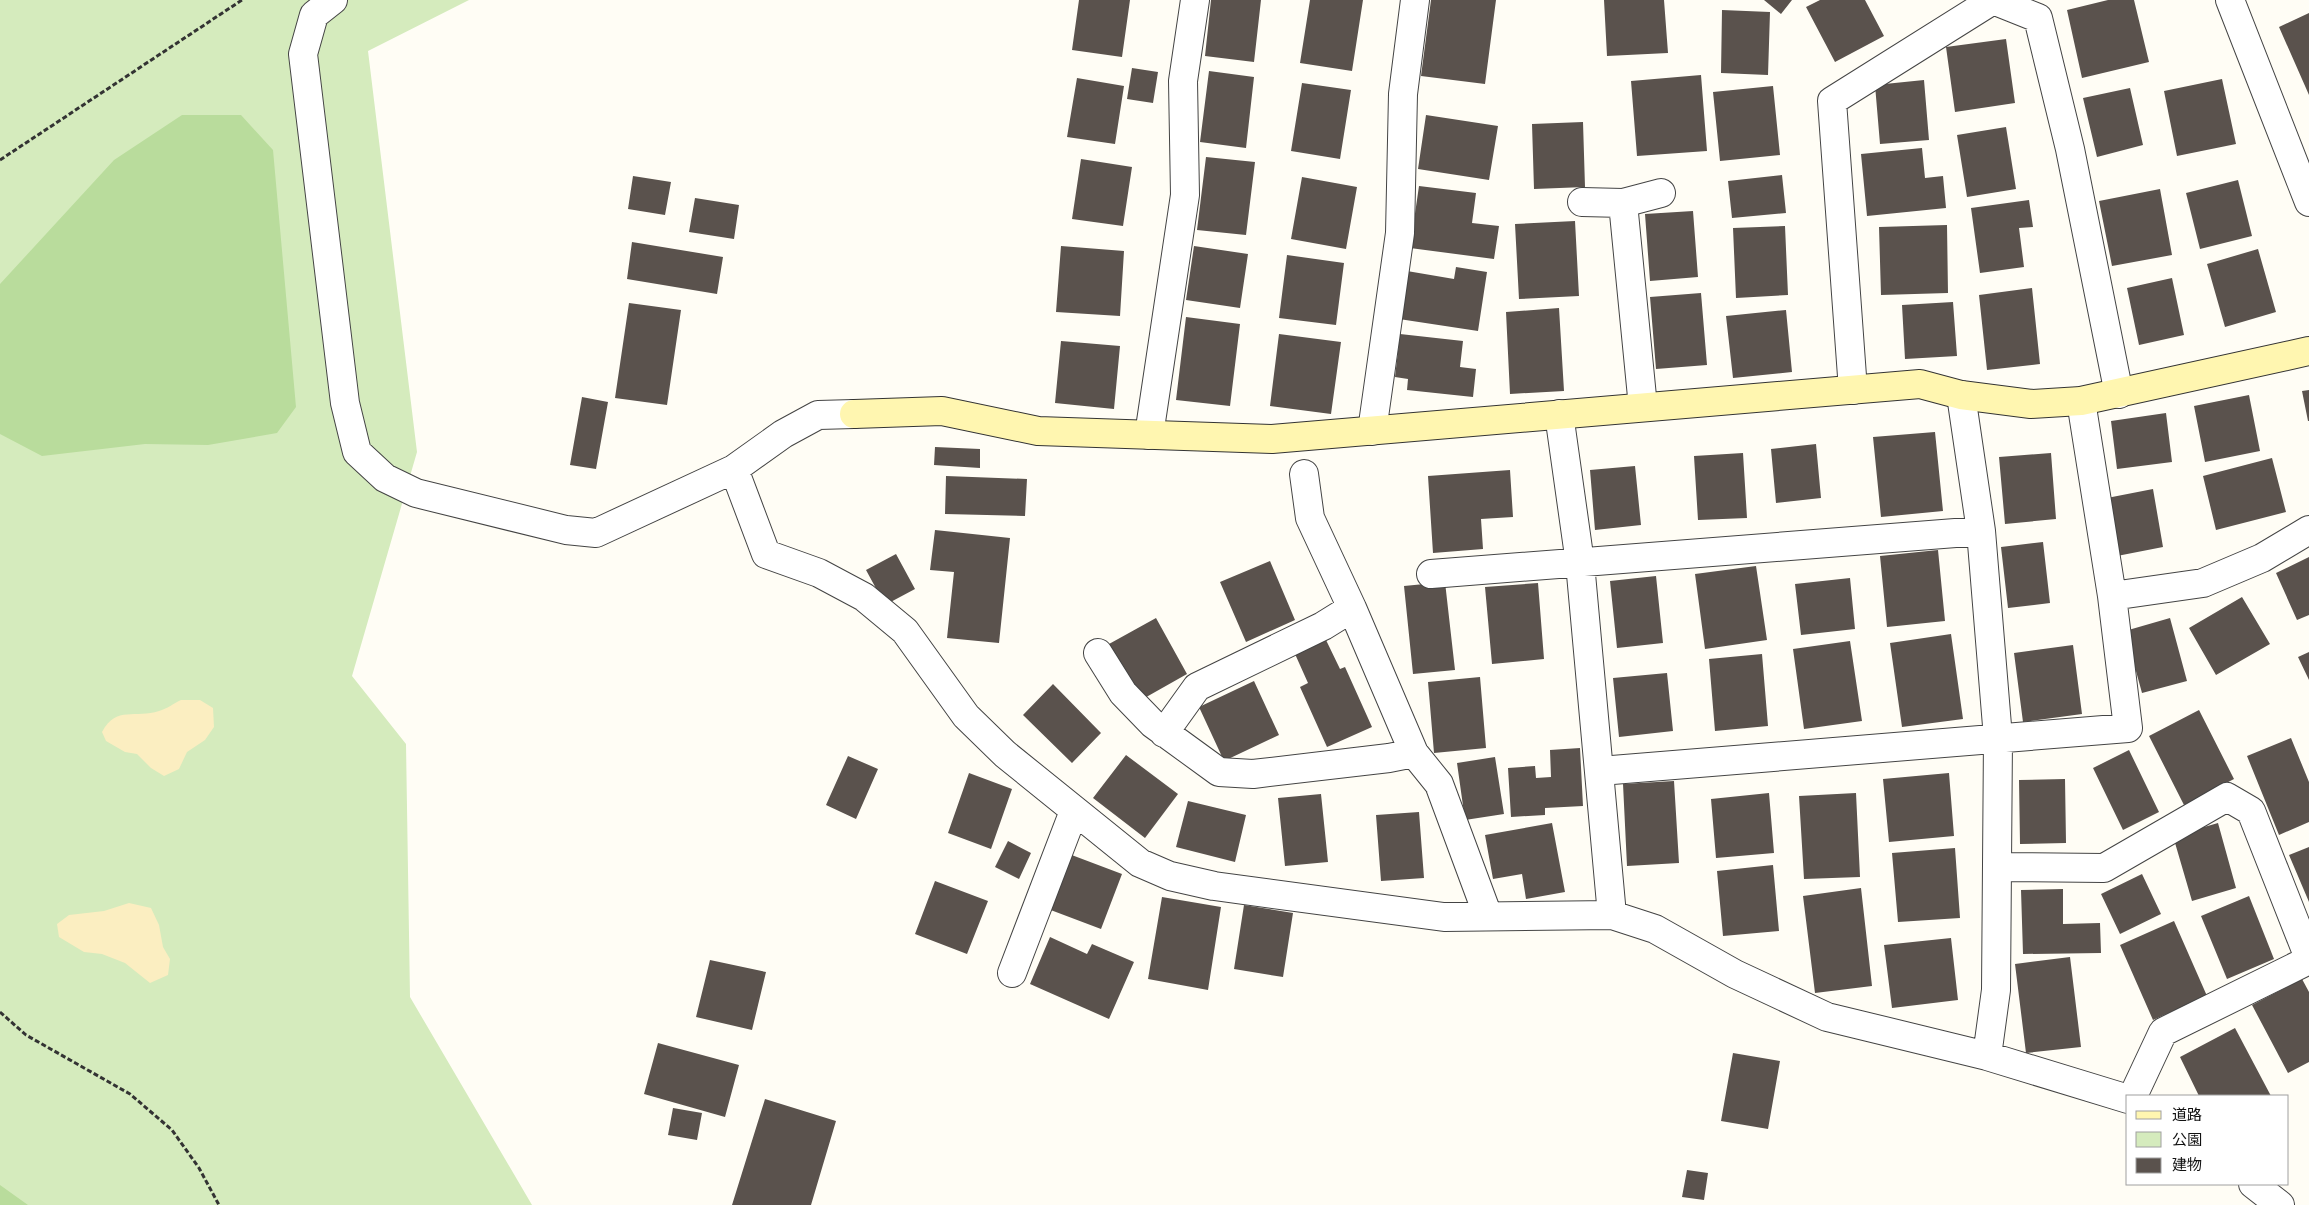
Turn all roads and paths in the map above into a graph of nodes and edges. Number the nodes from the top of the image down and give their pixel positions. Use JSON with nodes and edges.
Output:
{"nodes":[{"id":1,"x":242,"y":0,"type":"edge"},
{"id":2,"x":333,"y":0,"type":"edge"},
{"id":3,"x":1195,"y":0,"type":"edge"},
{"id":4,"x":1415,"y":0,"type":"edge"},
{"id":5,"x":2230,"y":0,"type":"edge"},
{"id":6,"x":0,"y":160,"type":"edge"},
{"id":7,"x":1661,"y":193,"type":"dead end"},
{"id":8,"x":1582,"y":202,"type":"dead end"},
{"id":9,"x":2309,"y":202,"type":"edge"},
{"id":10,"x":1623,"y":203,"type":"junction"},
{"id":11,"x":2309,"y":351,"type":"edge"},
{"id":12,"x":1853,"y":390,"type":"junction"},
{"id":13,"x":2119,"y":394,"type":"junction"},
{"id":14,"x":1961,"y":395,"type":"junction"},
{"id":15,"x":2081,"y":401,"type":"junction"},
{"id":16,"x":1643,"y":407,"type":"junction"},
{"id":17,"x":1559,"y":414,"type":"junction"},
{"id":18,"x":1372,"y":431,"type":"junction"},
{"id":19,"x":1149,"y":435,"type":"junction"},
{"id":20,"x":734,"y":469,"type":"junction"},
{"id":21,"x":1304,"y":474,"type":"dead end"},
{"id":22,"x":2309,"y":530,"type":"edge"},
{"id":23,"x":1981,"y":531,"type":"junction"},
{"id":24,"x":1580,"y":562,"type":"junction"},
{"id":25,"x":1431,"y":574,"type":"dead end"},
{"id":26,"x":2112,"y":596,"type":"junction"},
{"id":27,"x":1352,"y":608,"type":"junction"},
{"id":28,"x":1098,"y":654,"type":"dead end"},
{"id":29,"x":1164,"y":732,"type":"junction"},
{"id":30,"x":1998,"y":738,"type":"junction"},
{"id":31,"x":1414,"y":753,"type":"junction"},
{"id":32,"x":1600,"y":771,"type":"junction"},
{"id":33,"x":1074,"y":811,"type":"junction"},
{"id":34,"x":1997,"y":867,"type":"junction"},
{"id":35,"x":1612,"y":915,"type":"junction"},
{"id":36,"x":1488,"y":916,"type":"junction"},
{"id":37,"x":2309,"y":959,"type":"edge"},
{"id":38,"x":1012,"y":972,"type":"dead end"},
{"id":39,"x":0,"y":1012,"type":"edge"},
{"id":40,"x":1987,"y":1056,"type":"junction"},
{"id":41,"x":2133,"y":1095,"type":"edge"},
{"id":42,"x":2126,"y":1098,"type":"edge"},
{"id":43,"x":2254,"y":1185,"type":"edge"},
{"id":44,"x":219,"y":1205,"type":"edge"},
{"id":45,"x":2280,"y":1205,"type":"edge"}],
"edges":[{"from":1,"to":6,"type":"path"},
{"from":2,"to":20,"type":"street"},
{"from":3,"to":19,"type":"street"},
{"from":4,"to":18,"type":"street"},
{"from":5,"to":9,"type":"street"},
{"from":7,"to":10,"type":"street"},
{"from":8,"to":10,"type":"street"},
{"from":10,"to":16,"type":"street"},
{"from":11,"to":13,"type":"street"},
{"from":12,"to":13,"type":"street"},
{"from":12,"to":14,"type":"street"},
{"from":12,"to":16,"type":"street"},
{"from":13,"to":15,"type":"street"},
{"from":14,"to":15,"type":"street"},
{"from":14,"to":23,"type":"street"},
{"from":15,"to":26,"type":"street"},
{"from":16,"to":17,"type":"street"},
{"from":17,"to":18,"type":"street"},
{"from":17,"to":24,"type":"street"},
{"from":18,"to":19,"type":"street"},
{"from":19,"to":20,"type":"street"},
{"from":20,"to":33,"type":"street"},
{"from":21,"to":27,"type":"street"},
{"from":22,"to":26,"type":"street"},
{"from":23,"to":24,"type":"street"},
{"from":23,"to":30,"type":"street"},
{"from":24,"to":25,"type":"street"},
{"from":24,"to":32,"type":"street"},
{"from":26,"to":30,"type":"street"},
{"from":27,"to":29,"type":"street"},
{"from":27,"to":31,"type":"street"},
{"from":28,"to":29,"type":"street"},
{"from":29,"to":31,"type":"street"},
{"from":30,"to":32,"type":"street"},
{"from":30,"to":34,"type":"street"},
{"from":31,"to":36,"type":"street"},
{"from":32,"to":35,"type":"street"},
{"from":33,"to":36,"type":"street"},
{"from":33,"to":38,"type":"street"},
{"from":34,"to":37,"type":"street"},
{"from":34,"to":40,"type":"street"},
{"from":35,"to":36,"type":"street"},
{"from":35,"to":40,"type":"street"},
{"from":37,"to":41,"type":"street"},
{"from":39,"to":44,"type":"path"},
{"from":40,"to":42,"type":"street"},
{"from":43,"to":45,"type":"street"}]}
